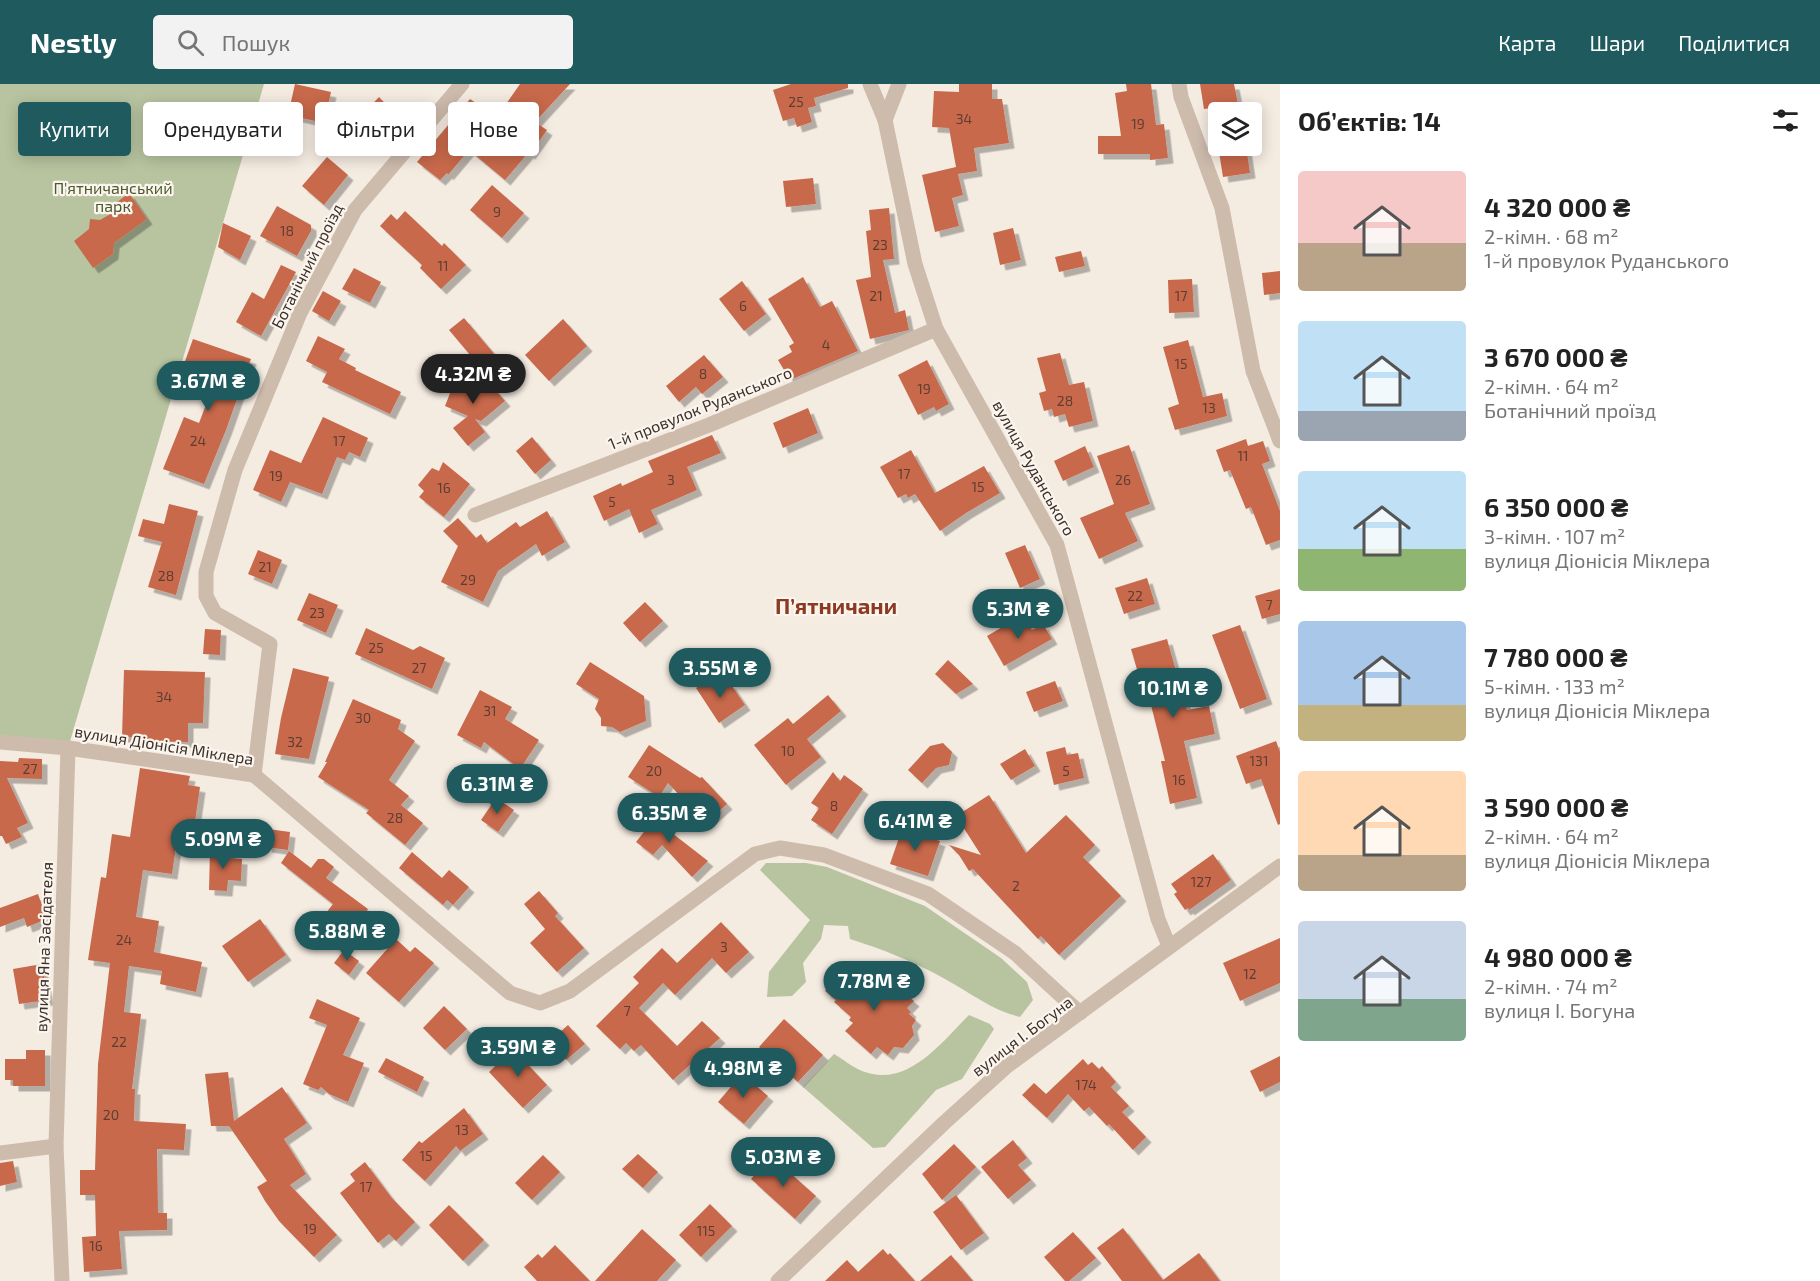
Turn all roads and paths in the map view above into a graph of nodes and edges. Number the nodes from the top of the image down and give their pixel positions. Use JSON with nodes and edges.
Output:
{"nodes":[{"id":1,"x":462,"y":84,"type":"edge"},
{"id":2,"x":870,"y":84,"type":"edge"},
{"id":3,"x":899,"y":84,"type":"edge"},
{"id":4,"x":1179,"y":84,"type":"edge"},
{"id":5,"x":885,"y":120,"type":"junction"},
{"id":6,"x":936,"y":329,"type":"junction"},
{"id":7,"x":1280,"y":441,"type":"edge"},
{"id":8,"x":475,"y":515,"type":"dead end"},
{"id":9,"x":0,"y":742,"type":"edge"},
{"id":10,"x":68,"y":748,"type":"junction"},
{"id":11,"x":254,"y":775,"type":"junction"},
{"id":12,"x":1280,"y":866,"type":"edge"},
{"id":13,"x":1169,"y":946,"type":"junction"},
{"id":14,"x":1080,"y":1013,"type":"junction"},
{"id":15,"x":56,"y":1146,"type":"junction"},
{"id":16,"x":0,"y":1153,"type":"edge"},
{"id":17,"x":62,"y":1281,"type":"edge"},
{"id":18,"x":778,"y":1281,"type":"edge"}],
"edges":[{"from":1,"to":11,"type":"street","name":"Ботанічний проїзд"},
{"from":2,"to":5,"type":"street","name":"вулиця Руданського"},
{"from":3,"to":5,"type":"street"},
{"from":4,"to":7,"type":"street"},
{"from":5,"to":6,"type":"street","name":"вулиця Руданського"},
{"from":6,"to":8,"type":"street","name":"1-й провулок Руданського"},
{"from":6,"to":13,"type":"street","name":"вулиця Руданського"},
{"from":9,"to":10,"type":"street","name":"вулиця Діонісія Міклера"},
{"from":10,"to":11,"type":"street","name":"вулиця Діонісія Міклера"},
{"from":10,"to":15,"type":"street","name":"вулиця Яна Засідателя"},
{"from":11,"to":14,"type":"street","name":"вулиця Діонісія Міклера"},
{"from":12,"to":13,"type":"street","name":"вулиця І. Богуна"},
{"from":13,"to":14,"type":"street","name":"вулиця І. Богуна"},
{"from":14,"to":18,"type":"street","name":"вулиця І. Богуна"},
{"from":15,"to":16,"type":"street"},
{"from":15,"to":17,"type":"street","name":"вулиця Яна Засідателя"}]}
